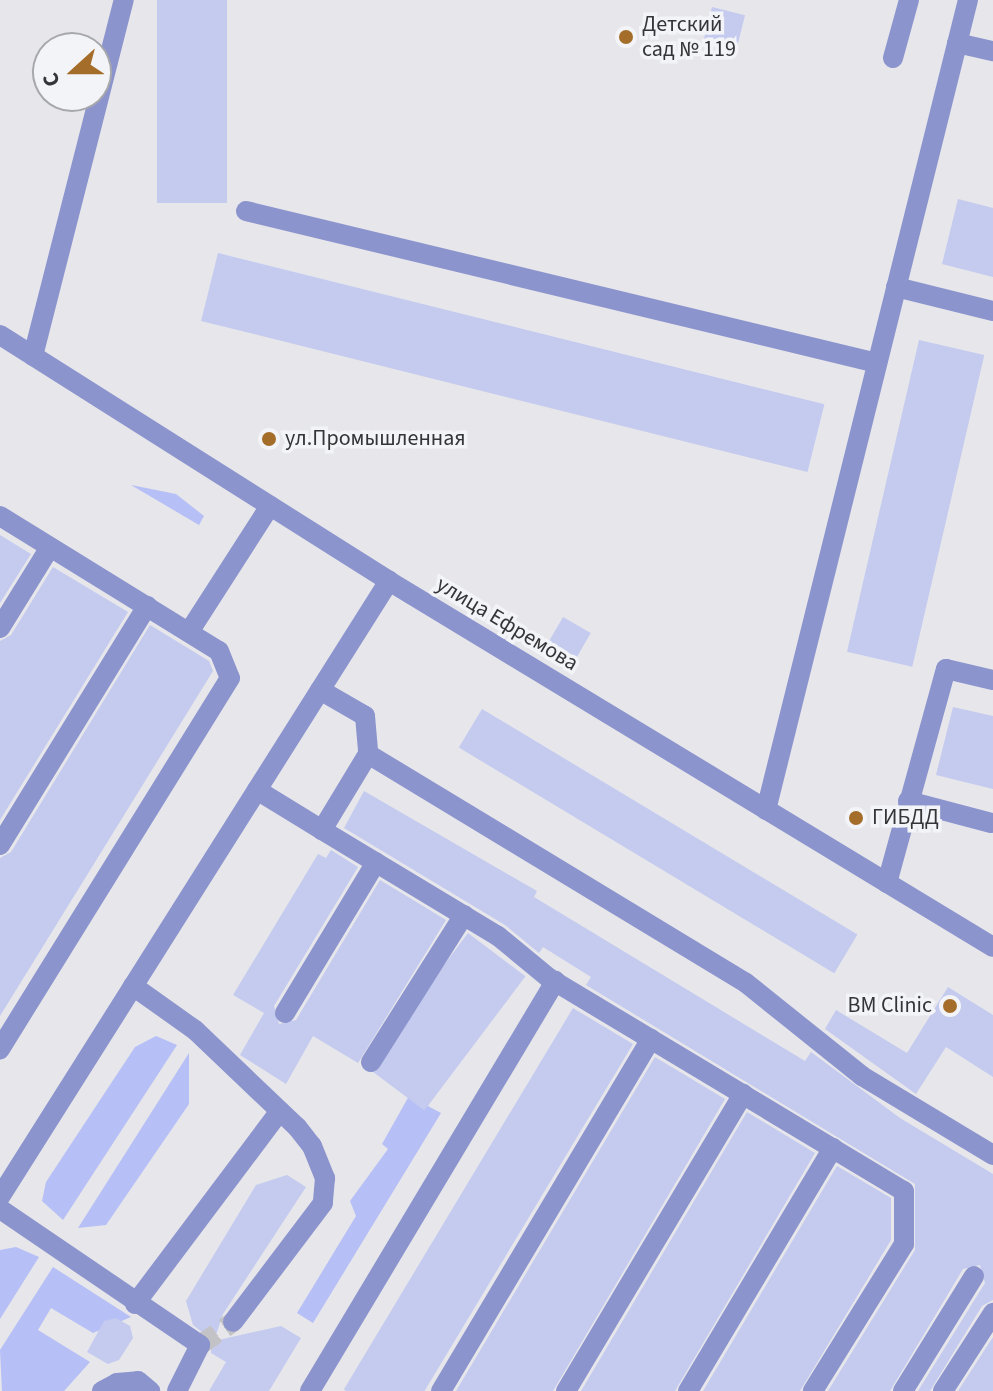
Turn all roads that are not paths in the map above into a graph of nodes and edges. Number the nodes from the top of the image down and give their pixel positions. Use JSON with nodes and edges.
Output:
{"nodes":[{"id":1,"x":124,"y":0,"type":"edge"},
{"id":2,"x":909,"y":0,"type":"edge"},
{"id":3,"x":968,"y":0,"type":"edge"},
{"id":4,"x":957,"y":43,"type":"junction"},
{"id":5,"x":993,"y":51,"type":"edge"},
{"id":6,"x":893,"y":58,"type":"dead end"},
{"id":7,"x":246,"y":211,"type":"dead end"},
{"id":8,"x":896,"y":287,"type":"junction"},
{"id":9,"x":993,"y":311,"type":"edge"},
{"id":10,"x":0,"y":335,"type":"edge"},
{"id":11,"x":33,"y":356,"type":"junction"},
{"id":12,"x":877,"y":363,"type":"junction"},
{"id":13,"x":270,"y":506,"type":"junction"},
{"id":14,"x":0,"y":516,"type":"edge"},
{"id":15,"x":50,"y":547,"type":"junction"},
{"id":16,"x":389,"y":581,"type":"junction"},
{"id":17,"x":147,"y":606,"type":"junction"},
{"id":18,"x":0,"y":628,"type":"edge"},
{"id":19,"x":189,"y":632,"type":"junction"},
{"id":20,"x":993,"y":680,"type":"edge"},
{"id":21,"x":320,"y":690,"type":"junction"},
{"id":22,"x":368,"y":754,"type":"junction"},
{"id":23,"x":257,"y":790,"type":"junction"},
{"id":24,"x":908,"y":801,"type":"junction"},
{"id":25,"x":766,"y":810,"type":"junction"},
{"id":26,"x":991,"y":823,"type":"edge"},
{"id":27,"x":322,"y":830,"type":"junction"},
{"id":28,"x":0,"y":845,"type":"edge"},
{"id":29,"x":376,"y":862,"type":"junction"},
{"id":30,"x":887,"y":883,"type":"junction"},
{"id":31,"x":464,"y":915,"type":"junction"},
{"id":32,"x":993,"y":947,"type":"edge"},
{"id":33,"x":555,"y":981,"type":"junction"},
{"id":34,"x":133,"y":986,"type":"junction"},
{"id":35,"x":285,"y":1013,"type":"dead end"},
{"id":36,"x":651,"y":1039,"type":"junction"},
{"id":37,"x":0,"y":1049,"type":"edge"},
{"id":38,"x":371,"y":1062,"type":"dead end"},
{"id":39,"x":743,"y":1094,"type":"junction"},
{"id":40,"x":280,"y":1111,"type":"junction"},
{"id":41,"x":833,"y":1148,"type":"junction"},
{"id":42,"x":993,"y":1155,"type":"edge"},
{"id":43,"x":0,"y":1197,"type":"edge"},
{"id":44,"x":0,"y":1209,"type":"edge"},
{"id":45,"x":974,"y":1276,"type":"dead end"},
{"id":46,"x":135,"y":1304,"type":"junction"},
{"id":47,"x":993,"y":1313,"type":"edge"},
{"id":48,"x":233,"y":1322,"type":"tunnel mouth"},
{"id":49,"x":102,"y":1391,"type":"edge"},
{"id":50,"x":150,"y":1391,"type":"edge"},
{"id":51,"x":177,"y":1391,"type":"edge"},
{"id":52,"x":310,"y":1391,"type":"edge"},
{"id":53,"x":441,"y":1391,"type":"edge"},
{"id":54,"x":566,"y":1391,"type":"edge"},
{"id":55,"x":688,"y":1391,"type":"edge"},
{"id":56,"x":813,"y":1391,"type":"edge"},
{"id":57,"x":903,"y":1391,"type":"edge"},
{"id":58,"x":943,"y":1391,"type":"edge"}],
"edges":[{"from":1,"to":11,"type":"street"},
{"from":2,"to":6,"type":"street"},
{"from":3,"to":4,"type":"street"},
{"from":4,"to":5,"type":"street"},
{"from":4,"to":8,"type":"street"},
{"from":7,"to":12,"type":"street"},
{"from":8,"to":9,"type":"street"},
{"from":8,"to":12,"type":"street"},
{"from":10,"to":11,"type":"street","name":"улица Ефремова"},
{"from":11,"to":13,"type":"street","name":"улица Ефремова"},
{"from":12,"to":25,"type":"street"},
{"from":13,"to":16,"type":"street","name":"улица Ефремова"},
{"from":13,"to":19,"type":"street"},
{"from":14,"to":15,"type":"street"},
{"from":15,"to":17,"type":"street"},
{"from":15,"to":18,"type":"street"},
{"from":16,"to":21,"type":"street"},
{"from":16,"to":25,"type":"street","name":"улица Ефремова"},
{"from":17,"to":19,"type":"street"},
{"from":17,"to":28,"type":"street"},
{"from":19,"to":37,"type":"street"},
{"from":20,"to":24,"type":"street"},
{"from":21,"to":22,"type":"street"},
{"from":21,"to":23,"type":"street"},
{"from":22,"to":27,"type":"street"},
{"from":22,"to":42,"type":"street"},
{"from":23,"to":27,"type":"street"},
{"from":23,"to":34,"type":"street"},
{"from":24,"to":26,"type":"street"},
{"from":24,"to":30,"type":"street"},
{"from":25,"to":30,"type":"street","name":"улица Ефремова"},
{"from":27,"to":29,"type":"street"},
{"from":29,"to":31,"type":"street"},
{"from":29,"to":35,"type":"street"},
{"from":30,"to":32,"type":"street","name":"улица Ефремова"},
{"from":31,"to":33,"type":"street"},
{"from":31,"to":38,"type":"street"},
{"from":33,"to":36,"type":"street"},
{"from":33,"to":52,"type":"street"},
{"from":34,"to":40,"type":"street"},
{"from":34,"to":43,"type":"street"},
{"from":36,"to":39,"type":"street"},
{"from":36,"to":53,"type":"street"},
{"from":39,"to":41,"type":"street"},
{"from":39,"to":54,"type":"street"},
{"from":40,"to":46,"type":"street"},
{"from":40,"to":48,"type":"street"},
{"from":41,"to":55,"type":"street"},
{"from":41,"to":56,"type":"street"},
{"from":44,"to":46,"type":"street"},
{"from":45,"to":57,"type":"street"},
{"from":46,"to":51,"type":"street"},
{"from":47,"to":58,"type":"street"},
{"from":49,"to":50,"type":"street"}]}
